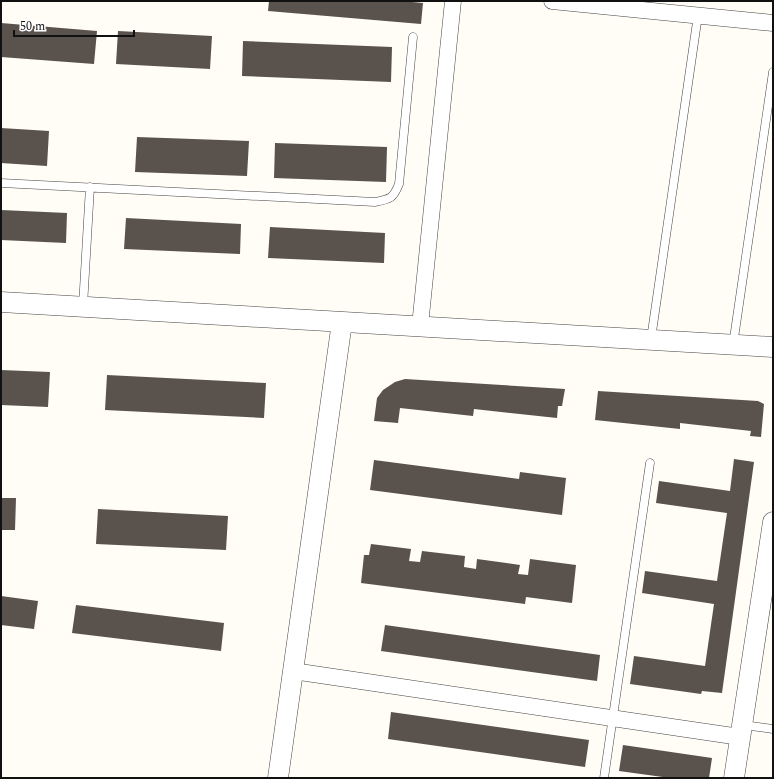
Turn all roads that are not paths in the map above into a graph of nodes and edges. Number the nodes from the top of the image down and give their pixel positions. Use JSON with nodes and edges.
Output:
{"nodes":[{"id":1,"x":453,"y":1,"type":"edge"},
{"id":2,"x":552,"y":1,"type":"edge"},
{"id":3,"x":698,"y":15,"type":"junction"},
{"id":4,"x":773,"y":23,"type":"edge"},
{"id":5,"x":413,"y":37,"type":"dead end"},
{"id":6,"x":773,"y":72,"type":"edge"},
{"id":7,"x":1,"y":183,"type":"edge"},
{"id":8,"x":90,"y":187,"type":"junction"},
{"id":9,"x":1,"y":302,"type":"edge"},
{"id":10,"x":83,"y":307,"type":"junction"},
{"id":11,"x":342,"y":322,"type":"junction"},
{"id":12,"x":420,"y":326,"type":"junction"},
{"id":13,"x":651,"y":340,"type":"junction"},
{"id":14,"x":733,"y":344,"type":"junction"},
{"id":15,"x":773,"y":347,"type":"edge"},
{"id":16,"x":650,"y":463,"type":"dead end"},
{"id":17,"x":773,"y":522,"type":"edge"},
{"id":18,"x":293,"y":671,"type":"junction"},
{"id":19,"x":613,"y":718,"type":"junction"},
{"id":20,"x":773,"y":729,"type":"edge"},
{"id":21,"x":741,"y":731,"type":"junction"},
{"id":22,"x":278,"y":778,"type":"edge"},
{"id":23,"x":604,"y":778,"type":"edge"},
{"id":24,"x":734,"y":778,"type":"edge"}],
"edges":[{"from":1,"to":12,"type":"street"},
{"from":2,"to":3,"type":"street"},
{"from":3,"to":4,"type":"street"},
{"from":3,"to":13,"type":"lane"},
{"from":5,"to":8,"type":"lane"},
{"from":6,"to":14,"type":"lane"},
{"from":7,"to":8,"type":"lane"},
{"from":8,"to":10,"type":"lane"},
{"from":9,"to":10,"type":"street"},
{"from":10,"to":11,"type":"street"},
{"from":11,"to":12,"type":"street"},
{"from":11,"to":18,"type":"street"},
{"from":12,"to":13,"type":"street"},
{"from":13,"to":14,"type":"street"},
{"from":14,"to":15,"type":"street"},
{"from":16,"to":19,"type":"lane"},
{"from":17,"to":21,"type":"street"},
{"from":18,"to":19,"type":"street"},
{"from":18,"to":22,"type":"street"},
{"from":19,"to":21,"type":"street"},
{"from":19,"to":23,"type":"lane"},
{"from":20,"to":21,"type":"lane"},
{"from":21,"to":24,"type":"street"}]}
